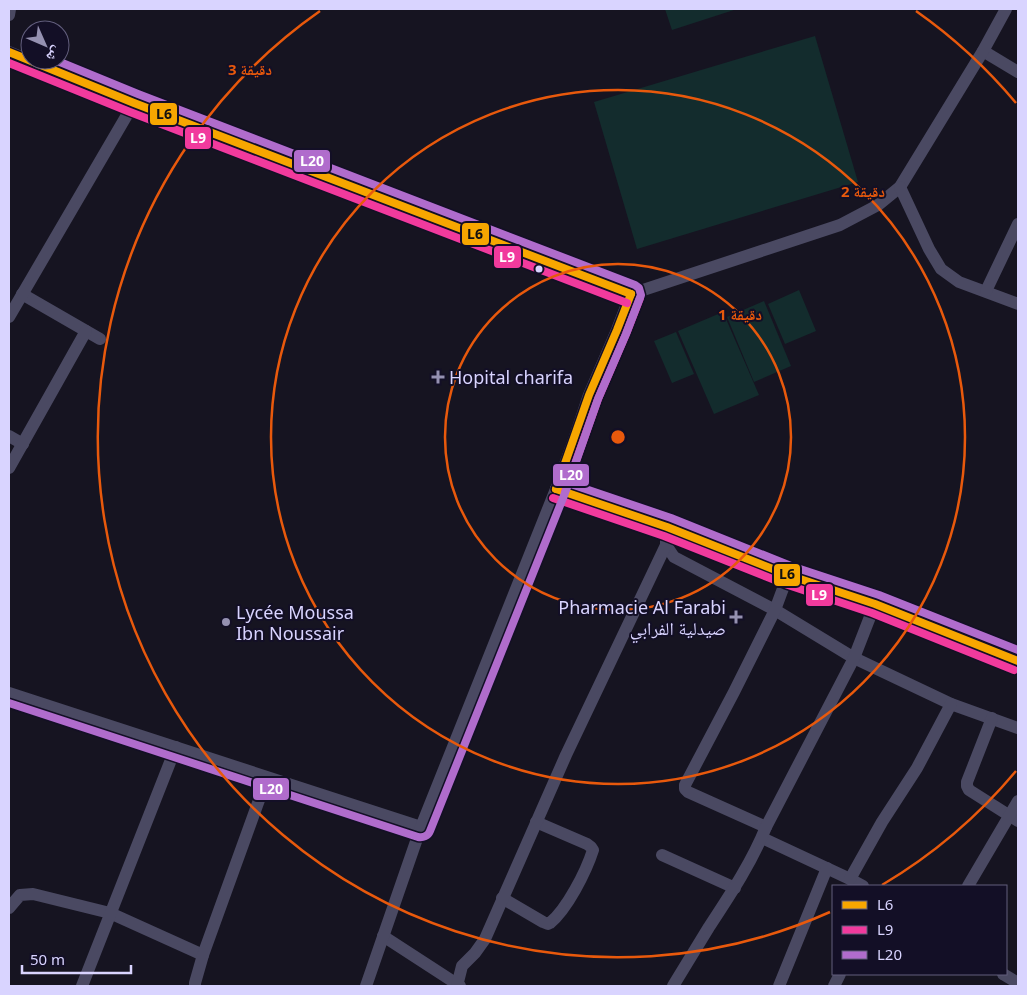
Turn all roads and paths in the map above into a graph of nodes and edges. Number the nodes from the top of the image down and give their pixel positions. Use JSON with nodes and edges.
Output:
{"nodes":[{"id":1,"x":10,"y":9,"type":"edge"},
{"id":2,"x":1006,"y":9,"type":"edge"},
{"id":3,"x":9,"y":14,"type":"edge"},
{"id":4,"x":984,"y":51,"type":"junction"},
{"id":5,"x":9,"y":52,"type":"edge"},
{"id":6,"x":1018,"y":72,"type":"edge"},
{"id":7,"x":134,"y":103,"type":"junction"},
{"id":8,"x":900,"y":187,"type":"junction"},
{"id":9,"x":1018,"y":224,"type":"edge"},
{"id":10,"x":986,"y":291,"type":"junction"},
{"id":11,"x":22,"y":294,"type":"junction"},
{"id":12,"x":631,"y":294,"type":"junction"},
{"id":13,"x":1018,"y":304,"type":"edge"},
{"id":14,"x":9,"y":317,"type":"edge"},
{"id":15,"x":86,"y":331,"type":"junction"},
{"id":16,"x":100,"y":339,"type":"dead end"},
{"id":17,"x":9,"y":436,"type":"edge"},
{"id":18,"x":22,"y":444,"type":"junction"},
{"id":19,"x":9,"y":468,"type":"edge"},
{"id":20,"x":556,"y":489,"type":"junction"},
{"id":21,"x":667,"y":527,"type":"junction"},
{"id":22,"x":666,"y":546,"type":"junction"},
{"id":23,"x":788,"y":575,"type":"junction"},
{"id":24,"x":876,"y":604,"type":"junction"},
{"id":25,"x":775,"y":610,"type":"junction"},
{"id":26,"x":854,"y":658,"type":"junction"},
{"id":27,"x":1018,"y":661,"type":"edge"},
{"id":28,"x":9,"y":693,"type":"edge"},
{"id":29,"x":951,"y":704,"type":"junction"},
{"id":30,"x":992,"y":718,"type":"junction"},
{"id":31,"x":1018,"y":728,"type":"edge"},
{"id":32,"x":176,"y":747,"type":"junction"},
{"id":33,"x":267,"y":778,"type":"junction"},
{"id":34,"x":1018,"y":801,"type":"edge"},
{"id":35,"x":1014,"y":818,"type":"edge"},
{"id":36,"x":536,"y":822,"type":"junction"},
{"id":37,"x":421,"y":827,"type":"junction"},
{"id":38,"x":764,"y":832,"type":"junction"},
{"id":39,"x":662,"y":855,"type":"dead end"},
{"id":40,"x":826,"y":868,"type":"junction"},
{"id":41,"x":850,"y":879,"type":"junction"},
{"id":42,"x":861,"y":885,"type":"edge"},
{"id":43,"x":969,"y":885,"type":"edge"},
{"id":44,"x":735,"y":888,"type":"junction"},
{"id":45,"x":502,"y":898,"type":"junction"},
{"id":46,"x":9,"y":908,"type":"edge"},
{"id":47,"x":110,"y":913,"type":"junction"},
{"id":48,"x":383,"y":936,"type":"junction"},
{"id":49,"x":203,"y":955,"type":"junction"},
{"id":50,"x":1005,"y":975,"type":"edge"},
{"id":51,"x":1018,"y":983,"type":"edge"},
{"id":52,"x":82,"y":986,"type":"edge"},
{"id":53,"x":196,"y":986,"type":"edge"},
{"id":54,"x":366,"y":986,"type":"edge"},
{"id":55,"x":458,"y":986,"type":"edge"},
{"id":56,"x":673,"y":986,"type":"edge"},
{"id":57,"x":779,"y":986,"type":"edge"}],
"edges":[{"from":1,"to":3,"type":"street"},
{"from":2,"to":4,"type":"street"},
{"from":4,"to":6,"type":"street"},
{"from":4,"to":8,"type":"street"},
{"from":5,"to":7,"type":"street"},
{"from":7,"to":11,"type":"street"},
{"from":7,"to":12,"type":"street"},
{"from":8,"to":10,"type":"street"},
{"from":8,"to":12,"type":"street"},
{"from":9,"to":10,"type":"street"},
{"from":10,"to":13,"type":"street"},
{"from":11,"to":14,"type":"street"},
{"from":11,"to":15,"type":"street"},
{"from":12,"to":20,"type":"street"},
{"from":15,"to":16,"type":"street"},
{"from":15,"to":18,"type":"street"},
{"from":17,"to":18,"type":"street"},
{"from":18,"to":19,"type":"street"},
{"from":20,"to":21,"type":"street"},
{"from":20,"to":37,"type":"street"},
{"from":21,"to":22,"type":"street"},
{"from":21,"to":23,"type":"street"},
{"from":22,"to":25,"type":"street"},
{"from":22,"to":36,"type":"street"},
{"from":23,"to":24,"type":"street"},
{"from":23,"to":25,"type":"street"},
{"from":24,"to":26,"type":"street"},
{"from":24,"to":27,"type":"street"},
{"from":25,"to":26,"type":"street"},
{"from":25,"to":38,"type":"street"},
{"from":26,"to":29,"type":"street"},
{"from":26,"to":38,"type":"street"},
{"from":28,"to":32,"type":"street"},
{"from":29,"to":30,"type":"street"},
{"from":29,"to":41,"type":"street"},
{"from":30,"to":31,"type":"street"},
{"from":30,"to":35,"type":"street"},
{"from":32,"to":33,"type":"street"},
{"from":32,"to":47,"type":"street"},
{"from":33,"to":37,"type":"street"},
{"from":33,"to":49,"type":"street"},
{"from":34,"to":35,"type":"street"},
{"from":35,"to":43,"type":"street"},
{"from":36,"to":45,"type":"street"},
{"from":36,"to":45,"type":"street"},
{"from":37,"to":48,"type":"street"},
{"from":38,"to":40,"type":"street"},
{"from":38,"to":44,"type":"street"},
{"from":39,"to":44,"type":"street"},
{"from":40,"to":41,"type":"street"},
{"from":40,"to":57,"type":"street"},
{"from":41,"to":42,"type":"street"},
{"from":44,"to":56,"type":"street"},
{"from":45,"to":55,"type":"street"},
{"from":46,"to":47,"type":"street"},
{"from":47,"to":49,"type":"street"},
{"from":47,"to":52,"type":"street"},
{"from":48,"to":54,"type":"street"},
{"from":48,"to":55,"type":"street"},
{"from":49,"to":53,"type":"street"},
{"from":50,"to":51,"type":"street"}]}
